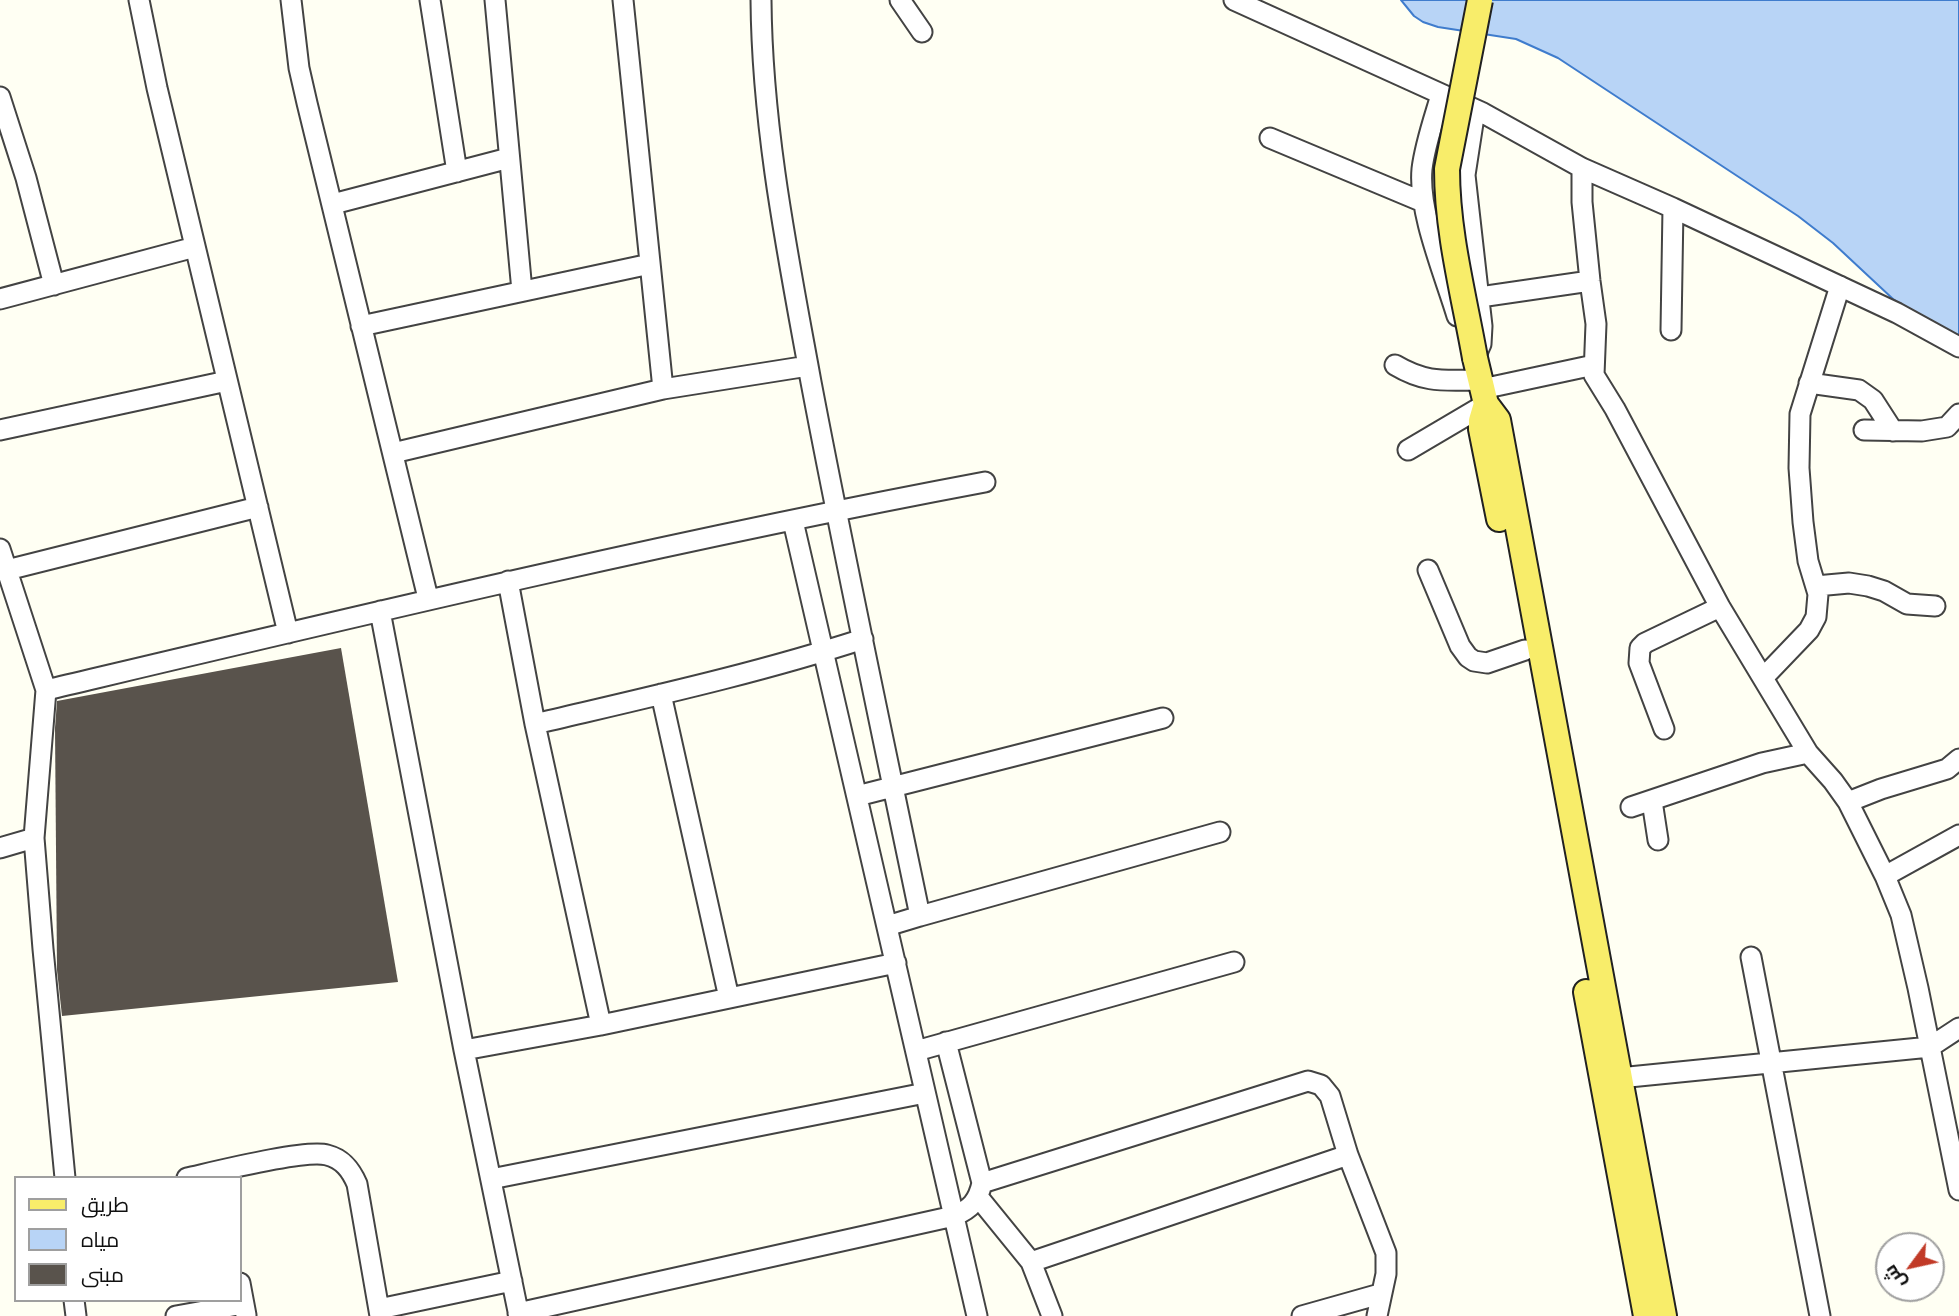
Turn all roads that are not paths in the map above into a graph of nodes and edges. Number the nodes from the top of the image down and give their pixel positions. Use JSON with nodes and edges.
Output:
{"nodes":[{"id":1,"x":139,"y":0,"type":"edge"},
{"id":2,"x":291,"y":0,"type":"edge"},
{"id":3,"x":430,"y":0,"type":"edge"},
{"id":4,"x":495,"y":0,"type":"edge"},
{"id":5,"x":623,"y":0,"type":"edge"},
{"id":6,"x":761,"y":0,"type":"edge"},
{"id":7,"x":900,"y":0,"type":"edge"},
{"id":8,"x":1234,"y":0,"type":"edge"},
{"id":9,"x":1480,"y":0,"type":"edge"},
{"id":10,"x":922,"y":32,"type":"dead end"},
{"id":11,"x":1441,"y":95,"type":"junction"},
{"id":12,"x":0,"y":97,"type":"edge"},
{"id":13,"x":1475,"y":110,"type":"junction"},
{"id":14,"x":1270,"y":138,"type":"dead end"},
{"id":15,"x":509,"y":158,"type":"junction"},
{"id":16,"x":1582,"y":168,"type":"junction"},
{"id":17,"x":457,"y":172,"type":"junction"},
{"id":18,"x":1423,"y":202,"type":"junction"},
{"id":19,"x":333,"y":204,"type":"junction"},
{"id":20,"x":1673,"y":208,"type":"junction"},
{"id":21,"x":195,"y":247,"type":"junction"},
{"id":22,"x":650,"y":264,"type":"junction"},
{"id":23,"x":1590,"y":281,"type":"junction"},
{"id":24,"x":54,"y":285,"type":"junction"},
{"id":25,"x":1840,"y":286,"type":"junction"},
{"id":26,"x":522,"y":291,"type":"junction"},
{"id":27,"x":1480,"y":297,"type":"junction"},
{"id":28,"x":0,"y":299,"type":"edge"},
{"id":29,"x":361,"y":326,"type":"junction"},
{"id":30,"x":1671,"y":330,"type":"dead end"},
{"id":31,"x":1959,"y":347,"type":"edge"},
{"id":32,"x":1395,"y":365,"type":"dead end"},
{"id":33,"x":1594,"y":365,"type":"junction"},
{"id":34,"x":808,"y":366,"type":"junction"},
{"id":35,"x":227,"y":381,"type":"junction"},
{"id":36,"x":1481,"y":383,"type":"junction"},
{"id":37,"x":1809,"y":383,"type":"junction"},
{"id":38,"x":663,"y":389,"type":"junction"},
{"id":39,"x":1959,"y":414,"type":"edge"},
{"id":40,"x":0,"y":430,"type":"edge"},
{"id":41,"x":1864,"y":430,"type":"dead end"},
{"id":42,"x":1893,"y":430,"type":"junction"},
{"id":43,"x":1408,"y":450,"type":"dead end"},
{"id":44,"x":393,"y":453,"type":"junction"},
{"id":45,"x":985,"y":482,"type":"dead end"},
{"id":46,"x":258,"y":507,"type":"junction"},
{"id":47,"x":835,"y":510,"type":"junction"},
{"id":48,"x":793,"y":521,"type":"junction"},
{"id":49,"x":0,"y":549,"type":"edge"},
{"id":50,"x":7,"y":569,"type":"junction"},
{"id":51,"x":1428,"y":569,"type":"dead end"},
{"id":52,"x":508,"y":581,"type":"junction"},
{"id":53,"x":1816,"y":586,"type":"junction"},
{"id":54,"x":428,"y":598,"type":"junction"},
{"id":55,"x":1935,"y":606,"type":"dead end"},
{"id":56,"x":1720,"y":607,"type":"junction"},
{"id":57,"x":380,"y":611,"type":"junction"},
{"id":58,"x":288,"y":633,"type":"junction"},
{"id":59,"x":863,"y":639,"type":"junction"},
{"id":60,"x":1525,"y":650,"type":"junction"},
{"id":61,"x":824,"y":651,"type":"junction"},
{"id":62,"x":1763,"y":678,"type":"junction"},
{"id":63,"x":46,"y":690,"type":"junction"},
{"id":64,"x":661,"y":694,"type":"junction"},
{"id":65,"x":1163,"y":718,"type":"dead end"},
{"id":66,"x":535,"y":724,"type":"junction"},
{"id":67,"x":1664,"y":729,"type":"dead end"},
{"id":68,"x":1808,"y":753,"type":"junction"},
{"id":69,"x":1959,"y":759,"type":"edge"},
{"id":70,"x":893,"y":785,"type":"junction"},
{"id":71,"x":857,"y":796,"type":"junction"},
{"id":72,"x":1653,"y":801,"type":"junction"},
{"id":73,"x":1849,"y":802,"type":"junction"},
{"id":74,"x":1631,"y":807,"type":"dead end"},
{"id":75,"x":1220,"y":832,"type":"dead end"},
{"id":76,"x":1959,"y":835,"type":"edge"},
{"id":77,"x":34,"y":838,"type":"junction"},
{"id":78,"x":1658,"y":840,"type":"dead end"},
{"id":79,"x":0,"y":848,"type":"edge"},
{"id":80,"x":1885,"y":876,"type":"junction"},
{"id":81,"x":920,"y":916,"type":"junction"},
{"id":82,"x":887,"y":926,"type":"junction"},
{"id":83,"x":1751,"y":957,"type":"dead end"},
{"id":84,"x":1234,"y":962,"type":"dead end"},
{"id":85,"x":896,"y":963,"type":"junction"},
{"id":86,"x":729,"y":998,"type":"junction"},
{"id":87,"x":601,"y":1025,"type":"junction"},
{"id":88,"x":1959,"y":1028,"type":"edge"},
{"id":89,"x":946,"y":1042,"type":"junction"},
{"id":90,"x":1930,"y":1047,"type":"junction"},
{"id":91,"x":464,"y":1050,"type":"junction"},
{"id":92,"x":916,"y":1051,"type":"junction"},
{"id":93,"x":1771,"y":1062,"type":"junction"},
{"id":94,"x":1619,"y":1078,"type":"junction"},
{"id":95,"x":925,"y":1093,"type":"junction"},
{"id":96,"x":1956,"y":1154,"type":"edge"},
{"id":97,"x":1348,"y":1155,"type":"junction"},
{"id":98,"x":220,"y":1175,"type":"edge"},
{"id":99,"x":65,"y":1176,"type":"edge"},
{"id":100,"x":491,"y":1179,"type":"junction"},
{"id":101,"x":1959,"y":1190,"type":"edge"},
{"id":102,"x":981,"y":1191,"type":"junction"},
{"id":103,"x":954,"y":1216,"type":"junction"},
{"id":104,"x":1031,"y":1262,"type":"junction"},
{"id":105,"x":512,"y":1280,"type":"junction"},
{"id":106,"x":1380,"y":1294,"type":"junction"},
{"id":107,"x":245,"y":1310,"type":"edge"},
{"id":108,"x":379,"y":1312,"type":"edge"},
{"id":109,"x":518,"y":1314,"type":"edge"},
{"id":110,"x":176,"y":1316,"type":"edge"},
{"id":111,"x":977,"y":1316,"type":"edge"},
{"id":112,"x":1052,"y":1316,"type":"edge"},
{"id":113,"x":1302,"y":1316,"type":"edge"},
{"id":114,"x":1377,"y":1316,"type":"edge"},
{"id":115,"x":1646,"y":1316,"type":"edge"},
{"id":116,"x":1664,"y":1316,"type":"edge"},
{"id":117,"x":1820,"y":1316,"type":"edge"}],
"edges":[{"from":1,"to":21,"type":"street"},
{"from":2,"to":19,"type":"street"},
{"from":3,"to":17,"type":"street"},
{"from":4,"to":15,"type":"street"},
{"from":5,"to":22,"type":"street"},
{"from":6,"to":34,"type":"street"},
{"from":7,"to":10,"type":"street"},
{"from":8,"to":11,"type":"street"},
{"from":9,"to":36,"type":"main road","bridge":true},
{"from":11,"to":13,"type":"street"},
{"from":11,"to":18,"type":"street"},
{"from":12,"to":24,"type":"street"},
{"from":13,"to":16,"type":"street"},
{"from":13,"to":27,"type":"street"},
{"from":14,"to":18,"type":"street"},
{"from":15,"to":17,"type":"street"},
{"from":15,"to":26,"type":"street"},
{"from":16,"to":20,"type":"street"},
{"from":16,"to":23,"type":"street"},
{"from":17,"to":19,"type":"street"},
{"from":18,"to":36,"type":"street"},
{"from":19,"to":29,"type":"street"},
{"from":20,"to":25,"type":"street"},
{"from":20,"to":30,"type":"street"},
{"from":21,"to":24,"type":"street"},
{"from":21,"to":35,"type":"street"},
{"from":22,"to":26,"type":"street"},
{"from":22,"to":38,"type":"street"},
{"from":23,"to":27,"type":"street"},
{"from":23,"to":33,"type":"street"},
{"from":24,"to":28,"type":"street"},
{"from":25,"to":31,"type":"street"},
{"from":25,"to":37,"type":"street"},
{"from":26,"to":29,"type":"street"},
{"from":27,"to":36,"type":"street"},
{"from":29,"to":44,"type":"street"},
{"from":32,"to":36,"type":"street"},
{"from":33,"to":36,"type":"street"},
{"from":33,"to":56,"type":"street"},
{"from":34,"to":38,"type":"street"},
{"from":34,"to":47,"type":"street"},
{"from":35,"to":40,"type":"street"},
{"from":35,"to":46,"type":"street"},
{"from":36,"to":43,"type":"street"},
{"from":36,"to":60,"type":"main road"},
{"from":36,"to":94,"type":"main road"},
{"from":37,"to":42,"type":"street"},
{"from":37,"to":53,"type":"street"},
{"from":38,"to":44,"type":"street"},
{"from":39,"to":42,"type":"street"},
{"from":41,"to":42,"type":"street"},
{"from":44,"to":54,"type":"street"},
{"from":45,"to":47,"type":"street"},
{"from":46,"to":50,"type":"street"},
{"from":46,"to":58,"type":"street"},
{"from":47,"to":48,"type":"street"},
{"from":47,"to":59,"type":"street"},
{"from":48,"to":52,"type":"street"},
{"from":48,"to":61,"type":"street"},
{"from":49,"to":50,"type":"street"},
{"from":50,"to":63,"type":"street"},
{"from":51,"to":60,"type":"street"},
{"from":52,"to":54,"type":"street"},
{"from":52,"to":66,"type":"street"},
{"from":53,"to":55,"type":"street"},
{"from":53,"to":62,"type":"street"},
{"from":54,"to":57,"type":"street"},
{"from":56,"to":62,"type":"street"},
{"from":56,"to":67,"type":"street"},
{"from":57,"to":58,"type":"street"},
{"from":57,"to":91,"type":"street"},
{"from":58,"to":63,"type":"street"},
{"from":59,"to":61,"type":"street"},
{"from":59,"to":70,"type":"street"},
{"from":60,"to":115,"type":"main road"},
{"from":61,"to":64,"type":"street"},
{"from":61,"to":71,"type":"street"},
{"from":62,"to":68,"type":"street"},
{"from":63,"to":77,"type":"street"},
{"from":64,"to":66,"type":"street"},
{"from":64,"to":86,"type":"street"},
{"from":65,"to":70,"type":"street"},
{"from":66,"to":87,"type":"street"},
{"from":68,"to":72,"type":"street"},
{"from":68,"to":73,"type":"street"},
{"from":69,"to":73,"type":"street"},
{"from":70,"to":71,"type":"street"},
{"from":70,"to":81,"type":"street"},
{"from":71,"to":82,"type":"street"},
{"from":72,"to":74,"type":"street"},
{"from":72,"to":78,"type":"street"},
{"from":73,"to":80,"type":"street"},
{"from":75,"to":81,"type":"street"},
{"from":76,"to":80,"type":"street"},
{"from":77,"to":79,"type":"street"},
{"from":77,"to":99,"type":"street"},
{"from":80,"to":90,"type":"street"},
{"from":81,"to":82,"type":"street"},
{"from":82,"to":85,"type":"street"},
{"from":83,"to":93,"type":"street"},
{"from":84,"to":89,"type":"street"},
{"from":85,"to":86,"type":"street"},
{"from":85,"to":92,"type":"street"},
{"from":86,"to":87,"type":"street"},
{"from":87,"to":91,"type":"street"},
{"from":88,"to":90,"type":"street"},
{"from":89,"to":92,"type":"street"},
{"from":89,"to":102,"type":"street"},
{"from":90,"to":93,"type":"street"},
{"from":90,"to":96,"type":"street"},
{"from":91,"to":100,"type":"street"},
{"from":92,"to":95,"type":"street"},
{"from":93,"to":94,"type":"street"},
{"from":93,"to":117,"type":"street"},
{"from":94,"to":116,"type":"main road"},
{"from":95,"to":100,"type":"street"},
{"from":95,"to":103,"type":"street"},
{"from":96,"to":101,"type":"street"},
{"from":97,"to":102,"type":"street"},
{"from":97,"to":104,"type":"street"},
{"from":97,"to":106,"type":"street"},
{"from":98,"to":108,"type":"street"},
{"from":100,"to":105,"type":"street"},
{"from":102,"to":103,"type":"street"},
{"from":102,"to":104,"type":"street"},
{"from":103,"to":109,"type":"street"},
{"from":103,"to":111,"type":"street"},
{"from":104,"to":112,"type":"street"},
{"from":105,"to":108,"type":"street"},
{"from":105,"to":109,"type":"street"},
{"from":106,"to":113,"type":"street"},
{"from":106,"to":114,"type":"street"},
{"from":107,"to":110,"type":"street"}]}
